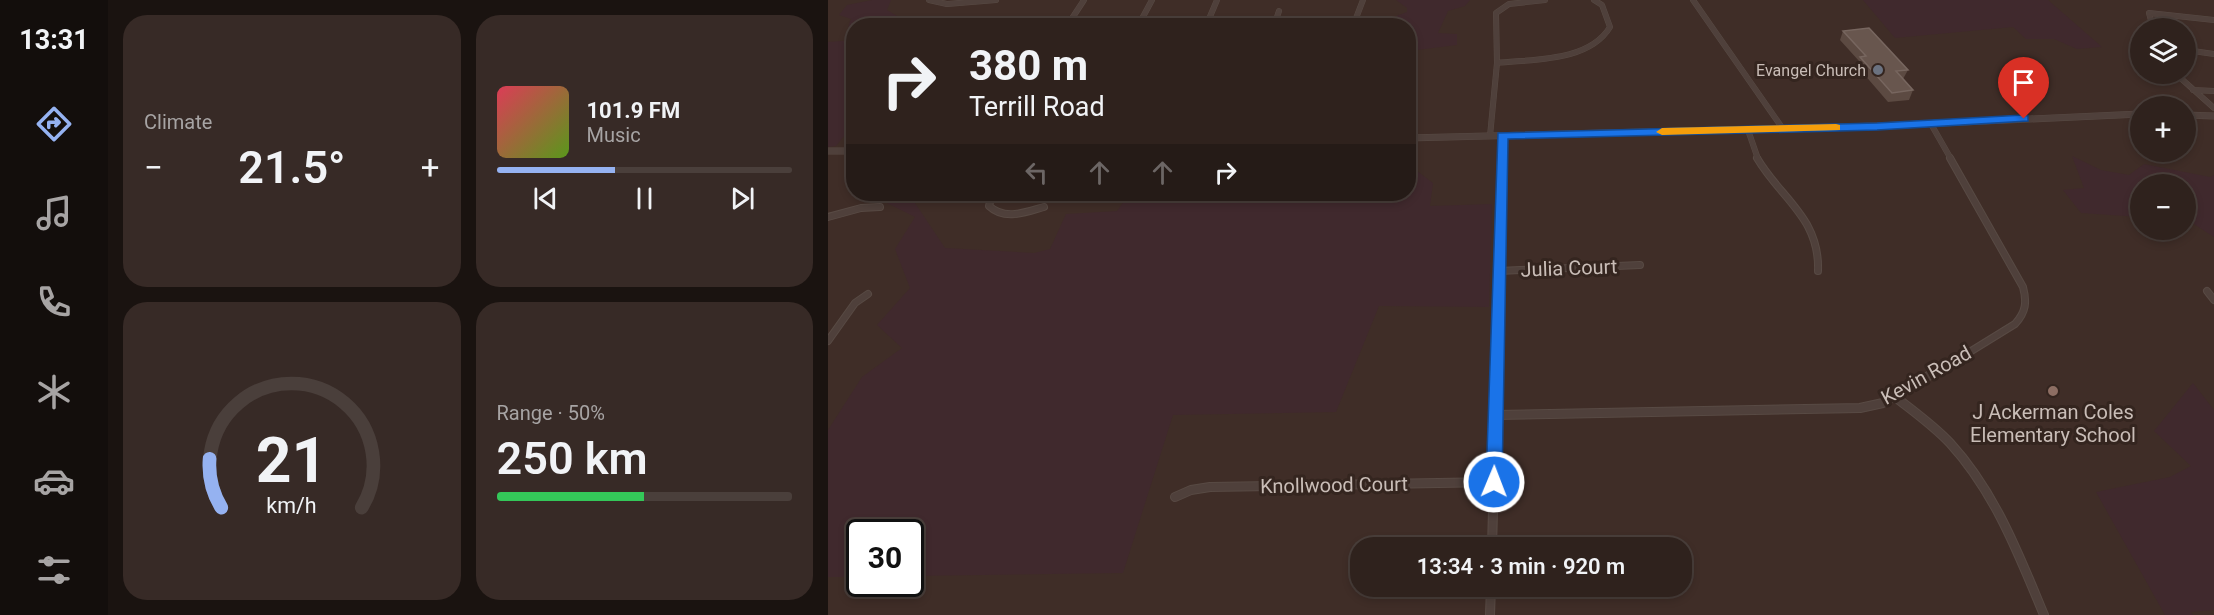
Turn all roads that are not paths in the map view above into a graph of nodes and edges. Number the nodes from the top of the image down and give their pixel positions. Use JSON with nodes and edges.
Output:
{"nodes":[{"id":1,"x":929,"y":0,"type":"edge"},
{"id":2,"x":996,"y":0,"type":"edge"},
{"id":3,"x":1084,"y":0,"type":"edge"},
{"id":4,"x":1152,"y":0,"type":"edge"},
{"id":5,"x":1217,"y":0,"type":"edge"},
{"id":6,"x":1363,"y":0,"type":"edge"},
{"id":7,"x":1545,"y":0,"type":"edge"},
{"id":8,"x":1594,"y":0,"type":"edge"},
{"id":9,"x":1693,"y":0,"type":"edge"},
{"id":10,"x":1279,"y":11,"type":"dead end"},
{"id":11,"x":1072,"y":18,"type":"edge"},
{"id":12,"x":1142,"y":18,"type":"edge"},
{"id":13,"x":1209,"y":18,"type":"edge"},
{"id":14,"x":1277,"y":18,"type":"edge"},
{"id":15,"x":1356,"y":18,"type":"edge"},
{"id":16,"x":2150,"y":18,"type":"edge"},
{"id":17,"x":2195,"y":18,"type":"edge"},
{"id":18,"x":2196,"y":18,"type":"edge"},
{"id":19,"x":2214,"y":20,"type":"edge"},
{"id":20,"x":2196,"y":51,"type":"edge"},
{"id":21,"x":2214,"y":54,"type":"edge"},
{"id":22,"x":1497,"y":63,"type":"junction"},
{"id":23,"x":2187,"y":84,"type":"edge"},
{"id":24,"x":2193,"y":90,"type":"junction"},
{"id":25,"x":2214,"y":91,"type":"edge"},
{"id":26,"x":2214,"y":108,"type":"edge"},
{"id":27,"x":2130,"y":114,"type":"edge"},
{"id":28,"x":2196,"y":115,"type":"edge"},
{"id":29,"x":2214,"y":116,"type":"edge"},
{"id":30,"x":1930,"y":124,"type":"junction"},
{"id":31,"x":1783,"y":129,"type":"junction"},
{"id":32,"x":1748,"y":130,"type":"junction"},
{"id":33,"x":1502,"y":135,"type":"junction"},
{"id":34,"x":1490,"y":136,"type":"junction"},
{"id":35,"x":1416,"y":138,"type":"edge"},
{"id":36,"x":846,"y":151,"type":"edge"},
{"id":37,"x":828,"y":152,"type":"edge"},
{"id":38,"x":990,"y":201,"type":"edge"},
{"id":39,"x":880,"y":207,"type":"dead end"},
{"id":40,"x":1044,"y":207,"type":"dead end"},
{"id":41,"x":828,"y":217,"type":"edge"},
{"id":42,"x":1640,"y":266,"type":"dead end"},
{"id":43,"x":1499,"y":271,"type":"junction"},
{"id":44,"x":1818,"y":271,"type":"dead end"},
{"id":45,"x":2207,"y":291,"type":"dead end"},
{"id":46,"x":868,"y":294,"type":"dead end"},
{"id":47,"x":2214,"y":300,"type":"edge"},
{"id":48,"x":828,"y":341,"type":"edge"},
{"id":49,"x":1894,"y":396,"type":"junction"},
{"id":50,"x":1496,"y":415,"type":"junction"},
{"id":51,"x":1494,"y":482,"type":"junction"},
{"id":52,"x":1175,"y":497,"type":"dead end"},
{"id":53,"x":1492,"y":537,"type":"edge"},
{"id":54,"x":1491,"y":597,"type":"edge"},
{"id":55,"x":1490,"y":615,"type":"edge"},
{"id":56,"x":2044,"y":615,"type":"edge"}],
"edges":[{"from":1,"to":2,"type":"street"},
{"from":3,"to":11,"type":"street"},
{"from":4,"to":12,"type":"street"},
{"from":5,"to":13,"type":"street"},
{"from":6,"to":15,"type":"street"},
{"from":7,"to":22,"type":"street"},
{"from":8,"to":22,"type":"street"},
{"from":9,"to":31,"type":"street"},
{"from":10,"to":14,"type":"street"},
{"from":16,"to":17,"type":"street"},
{"from":18,"to":19,"type":"street"},
{"from":20,"to":21,"type":"street"},
{"from":22,"to":34,"type":"street"},
{"from":23,"to":24,"type":"street"},
{"from":24,"to":25,"type":"street"},
{"from":24,"to":26,"type":"street"},
{"from":27,"to":30,"type":"street"},
{"from":28,"to":29,"type":"street"},
{"from":30,"to":31,"type":"street"},
{"from":30,"to":49,"type":"street","name":"Kevin Road"},
{"from":31,"to":32,"type":"street"},
{"from":32,"to":33,"type":"street"},
{"from":32,"to":44,"type":"street"},
{"from":33,"to":34,"type":"street"},
{"from":33,"to":43,"type":"street"},
{"from":34,"to":35,"type":"street"},
{"from":36,"to":37,"type":"street"},
{"from":38,"to":40,"type":"street"},
{"from":39,"to":41,"type":"street"},
{"from":42,"to":43,"type":"street","name":"Julia Court"},
{"from":43,"to":50,"type":"street"},
{"from":45,"to":47,"type":"street"},
{"from":46,"to":48,"type":"street"},
{"from":49,"to":50,"type":"street","name":"Kevin Road"},
{"from":49,"to":56,"type":"street"},
{"from":50,"to":51,"type":"street"},
{"from":51,"to":52,"type":"street","name":"Knollwood Court"},
{"from":51,"to":53,"type":"street"},
{"from":54,"to":55,"type":"street"}]}
